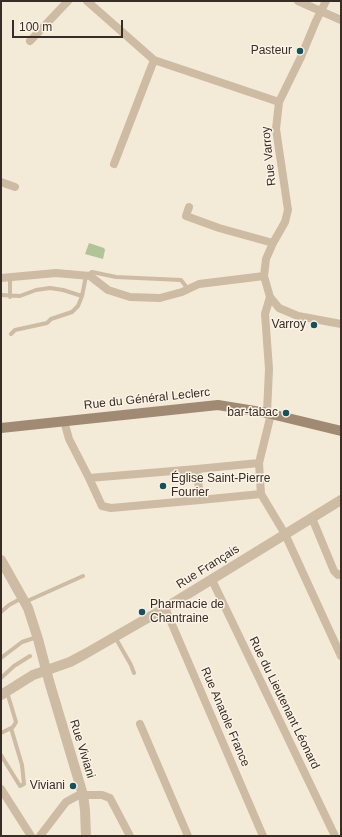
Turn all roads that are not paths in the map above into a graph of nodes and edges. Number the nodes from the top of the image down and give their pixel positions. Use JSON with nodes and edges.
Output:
{"nodes":[{"id":1,"x":68,"y":1,"type":"edge"},
{"id":2,"x":87,"y":1,"type":"edge"},
{"id":3,"x":298,"y":1,"type":"edge"},
{"id":4,"x":326,"y":1,"type":"edge"},
{"id":5,"x":321,"y":10,"type":"junction"},
{"id":6,"x":341,"y":20,"type":"edge"},
{"id":7,"x":30,"y":41,"type":"dead end"},
{"id":8,"x":154,"y":60,"type":"junction"},
{"id":9,"x":279,"y":102,"type":"junction"},
{"id":10,"x":114,"y":164,"type":"dead end"},
{"id":11,"x":1,"y":182,"type":"edge"},
{"id":12,"x":15,"y":187,"type":"dead end"},
{"id":13,"x":189,"y":207,"type":"dead end"},
{"id":14,"x":273,"y":243,"type":"junction"},
{"id":15,"x":86,"y":276,"type":"junction"},
{"id":16,"x":264,"y":276,"type":"junction"},
{"id":17,"x":5,"y":277,"type":"edge"},
{"id":18,"x":188,"y":289,"type":"junction"},
{"id":19,"x":1,"y":295,"type":"edge"},
{"id":20,"x":10,"y":296,"type":"junction"},
{"id":21,"x":82,"y":296,"type":"junction"},
{"id":22,"x":270,"y":296,"type":"junction"},
{"id":23,"x":341,"y":324,"type":"edge"},
{"id":24,"x":12,"y":334,"type":"dead end"},
{"id":25,"x":269,"y":414,"type":"junction"},
{"id":26,"x":64,"y":421,"type":"junction"},
{"id":27,"x":1,"y":428,"type":"edge"},
{"id":28,"x":341,"y":431,"type":"edge"},
{"id":29,"x":260,"y":463,"type":"junction"},
{"id":30,"x":197,"y":469,"type":"junction"},
{"id":31,"x":90,"y":478,"type":"junction"},
{"id":32,"x":261,"y":494,"type":"junction"},
{"id":33,"x":200,"y":500,"type":"junction"},
{"id":34,"x":341,"y":500,"type":"edge"},
{"id":35,"x":312,"y":518,"type":"junction"},
{"id":36,"x":285,"y":534,"type":"junction"},
{"id":37,"x":1,"y":560,"type":"edge"},
{"id":38,"x":341,"y":574,"type":"edge"},
{"id":39,"x":83,"y":576,"type":"dead end"},
{"id":40,"x":212,"y":580,"type":"junction"},
{"id":41,"x":23,"y":600,"type":"junction"},
{"id":42,"x":165,"y":608,"type":"junction"},
{"id":43,"x":1,"y":612,"type":"edge"},
{"id":44,"x":37,"y":637,"type":"junction"},
{"id":45,"x":114,"y":637,"type":"junction"},
{"id":46,"x":339,"y":646,"type":"edge"},
{"id":47,"x":30,"y":656,"type":"dead end"},
{"id":48,"x":341,"y":656,"type":"edge"},
{"id":49,"x":1,"y":658,"type":"edge"},
{"id":50,"x":46,"y":671,"type":"junction"},
{"id":51,"x":134,"y":673,"type":"dead end"},
{"id":52,"x":1,"y":678,"type":"edge"},
{"id":53,"x":4,"y":693,"type":"edge"},
{"id":54,"x":140,"y":724,"type":"dead end"},
{"id":55,"x":11,"y":728,"type":"junction"},
{"id":56,"x":1,"y":733,"type":"edge"},
{"id":57,"x":1,"y":755,"type":"edge"},
{"id":58,"x":1,"y":789,"type":"edge"},
{"id":59,"x":82,"y":795,"type":"junction"},
{"id":60,"x":31,"y":836,"type":"edge"},
{"id":61,"x":40,"y":836,"type":"edge"},
{"id":62,"x":86,"y":836,"type":"edge"},
{"id":63,"x":130,"y":836,"type":"edge"},
{"id":64,"x":188,"y":836,"type":"edge"},
{"id":65,"x":263,"y":836,"type":"edge"},
{"id":66,"x":335,"y":836,"type":"edge"}],
"edges":[{"from":1,"to":7,"type":"street"},
{"from":2,"to":8,"type":"street"},
{"from":3,"to":5,"type":"street"},
{"from":4,"to":5,"type":"street","name":"Rue Varroy"},
{"from":5,"to":6,"type":"street"},
{"from":5,"to":9,"type":"street","name":"Rue Varroy"},
{"from":8,"to":9,"type":"street"},
{"from":8,"to":10,"type":"street"},
{"from":9,"to":14,"type":"street","name":"Rue Varroy"},
{"from":11,"to":12,"type":"street"},
{"from":13,"to":14,"type":"street"},
{"from":14,"to":16,"type":"street","name":"Rue Varroy"},
{"from":15,"to":17,"type":"street"},
{"from":15,"to":18,"type":"lane"},
{"from":15,"to":18,"type":"street"},
{"from":15,"to":21,"type":"lane"},
{"from":16,"to":18,"type":"street"},
{"from":16,"to":22,"type":"street","name":"Rue Varroy"},
{"from":17,"to":20,"type":"lane"},
{"from":19,"to":20,"type":"lane"},
{"from":20,"to":21,"type":"lane"},
{"from":21,"to":24,"type":"lane"},
{"from":22,"to":23,"type":"street","name":"Rue Varroy"},
{"from":22,"to":25,"type":"street"},
{"from":25,"to":26,"type":"main road","name":"Rue du Général Leclerc"},
{"from":25,"to":28,"type":"main road","name":"Rue du Général Leclerc"},
{"from":25,"to":29,"type":"street"},
{"from":26,"to":27,"type":"main road","name":"Rue du Général Leclerc"},
{"from":26,"to":31,"type":"street"},
{"from":29,"to":30,"type":"street"},
{"from":29,"to":32,"type":"street"},
{"from":30,"to":31,"type":"street"},
{"from":30,"to":33,"type":"street"},
{"from":31,"to":33,"type":"street"},
{"from":32,"to":33,"type":"street"},
{"from":32,"to":36,"type":"street"},
{"from":34,"to":35,"type":"street","name":"Rue Français"},
{"from":35,"to":36,"type":"street","name":"Rue Français"},
{"from":35,"to":38,"type":"street"},
{"from":36,"to":40,"type":"street","name":"Rue Français"},
{"from":36,"to":46,"type":"street"},
{"from":37,"to":41,"type":"street","name":"Rue Viviani"},
{"from":39,"to":41,"type":"lane"},
{"from":40,"to":42,"type":"street","name":"Rue Français"},
{"from":40,"to":66,"type":"street","name":"Rue du Lieutenant Léonard"},
{"from":41,"to":43,"type":"lane"},
{"from":41,"to":44,"type":"street","name":"Rue Viviani"},
{"from":42,"to":45,"type":"street","name":"Rue Français"},
{"from":42,"to":65,"type":"street","name":"Rue Anatole France"},
{"from":44,"to":49,"type":"lane"},
{"from":44,"to":50,"type":"street","name":"Rue Viviani"},
{"from":45,"to":50,"type":"street","name":"Rue Français"},
{"from":45,"to":51,"type":"lane"},
{"from":46,"to":48,"type":"street"},
{"from":47,"to":52,"type":"lane"},
{"from":50,"to":53,"type":"street","name":"Rue Français"},
{"from":50,"to":59,"type":"street","name":"Rue Viviani"},
{"from":53,"to":55,"type":"lane"},
{"from":54,"to":64,"type":"street"},
{"from":55,"to":56,"type":"lane"},
{"from":55,"to":57,"type":"lane"},
{"from":58,"to":60,"type":"street"},
{"from":59,"to":61,"type":"street"},
{"from":59,"to":62,"type":"street","name":"Rue Viviani"},
{"from":59,"to":63,"type":"street"}]}
